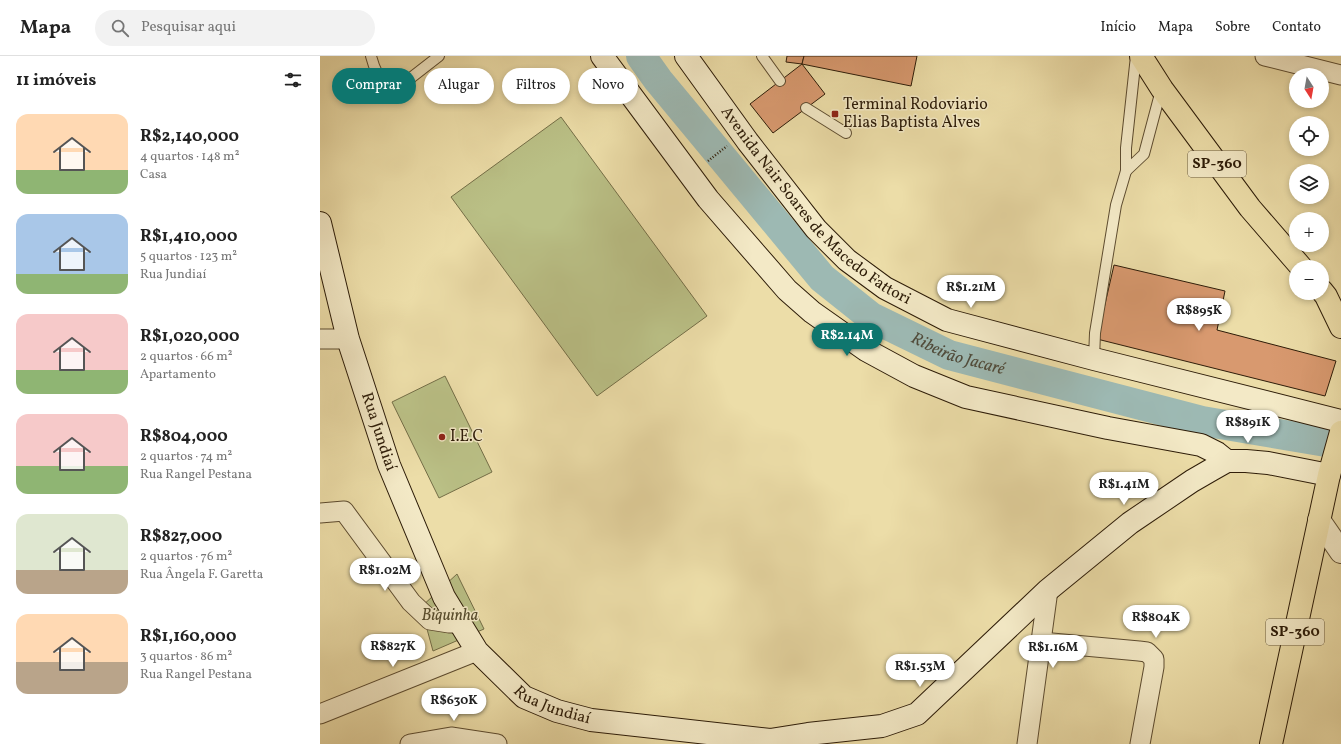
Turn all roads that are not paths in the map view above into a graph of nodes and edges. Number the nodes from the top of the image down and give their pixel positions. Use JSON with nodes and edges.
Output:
{"nodes":[{"id":1,"x":371,"y":56,"type":"edge"},
{"id":2,"x":439,"y":56,"type":"edge"},
{"id":3,"x":602,"y":56,"type":"edge"},
{"id":4,"x":686,"y":56,"type":"edge"},
{"id":5,"x":762,"y":56,"type":"edge"},
{"id":6,"x":1136,"y":56,"type":"edge"},
{"id":7,"x":1141,"y":56,"type":"edge"},
{"id":8,"x":1265,"y":56,"type":"edge"},
{"id":9,"x":1341,"y":75,"type":"edge"},
{"id":10,"x":780,"y":81,"type":"dead end"},
{"id":11,"x":1162,"y":89,"type":"junction"},
{"id":12,"x":806,"y":108,"type":"dead end"},
{"id":13,"x":846,"y":133,"type":"dead end"},
{"id":14,"x":1126,"y":148,"type":"junction"},
{"id":15,"x":1144,"y":154,"type":"junction"},
{"id":16,"x":1126,"y":171,"type":"junction"},
{"id":17,"x":320,"y":223,"type":"edge"},
{"id":18,"x":1295,"y":260,"type":"edge"},
{"id":19,"x":1330,"y":297,"type":"edge"},
{"id":20,"x":1341,"y":327,"type":"edge"},
{"id":21,"x":320,"y":339,"type":"edge"},
{"id":22,"x":348,"y":339,"type":"junction"},
{"id":23,"x":1094,"y":359,"type":"junction"},
{"id":24,"x":1341,"y":421,"type":"edge"},
{"id":25,"x":1341,"y":432,"type":"edge"},
{"id":26,"x":1227,"y":461,"type":"junction"},
{"id":27,"x":1330,"y":470,"type":"junction"},
{"id":28,"x":320,"y":513,"type":"edge"},
{"id":29,"x":1319,"y":520,"type":"junction"},
{"id":30,"x":1341,"y":552,"type":"edge"},
{"id":31,"x":1048,"y":590,"type":"junction"},
{"id":32,"x":460,"y":622,"type":"junction"},
{"id":33,"x":1041,"y":642,"type":"junction"},
{"id":34,"x":477,"y":651,"type":"junction"},
{"id":35,"x":320,"y":714,"type":"edge"},
{"id":36,"x":770,"y":742,"type":"edge"},
{"id":37,"x":410,"y":744,"type":"edge"},
{"id":38,"x":497,"y":744,"type":"edge"},
{"id":39,"x":794,"y":744,"type":"edge"},
{"id":40,"x":1027,"y":744,"type":"edge"},
{"id":41,"x":1140,"y":744,"type":"edge"},
{"id":42,"x":1271,"y":744,"type":"edge"}],
"edges":[{"from":1,"to":2,"type":"lane"},
{"from":3,"to":26,"type":"main road"},
{"from":4,"to":23,"type":"main road","name":"Avenida Nair Soares de Macedo Fattori"},
{"from":5,"to":10,"type":"lane"},
{"from":6,"to":14,"type":"lane"},
{"from":7,"to":11,"type":"main road","number":"SP-360"},
{"from":8,"to":9,"type":"street"},
{"from":11,"to":15,"type":"lane"},
{"from":11,"to":18,"type":"main road","number":"SP-360"},
{"from":12,"to":13,"type":"lane"},
{"from":14,"to":15,"type":"lane"},
{"from":14,"to":16,"type":"lane"},
{"from":15,"to":16,"type":"lane"},
{"from":16,"to":23,"type":"lane"},
{"from":17,"to":22,"type":"main road","name":"Rua Jundiaí"},
{"from":19,"to":20,"type":"main road"},
{"from":21,"to":22,"type":"street"},
{"from":22,"to":32,"type":"main road","name":"Rua Jundiaí"},
{"from":23,"to":24,"type":"main road","name":"Avenida Nair Soares de Macedo Fattori"},
{"from":25,"to":27,"type":"main road","number":"SP-360"},
{"from":26,"to":27,"type":"main road"},
{"from":26,"to":31,"type":"main road","name":"Rua Jundiaí"},
{"from":27,"to":29,"type":"main road","number":"SP-360"},
{"from":28,"to":32,"type":"street"},
{"from":29,"to":30,"type":"main road"},
{"from":29,"to":42,"type":"main road","number":"SP-360"},
{"from":31,"to":33,"type":"street"},
{"from":31,"to":36,"type":"main road","name":"Rua Jundiaí"},
{"from":32,"to":34,"type":"main road","name":"Rua Jundiaí"},
{"from":33,"to":40,"type":"street"},
{"from":33,"to":41,"type":"street"},
{"from":34,"to":35,"type":"street"},
{"from":34,"to":36,"type":"main road","name":"Rua Jundiaí"},
{"from":36,"to":39,"type":"street"},
{"from":37,"to":38,"type":"street"}]}
